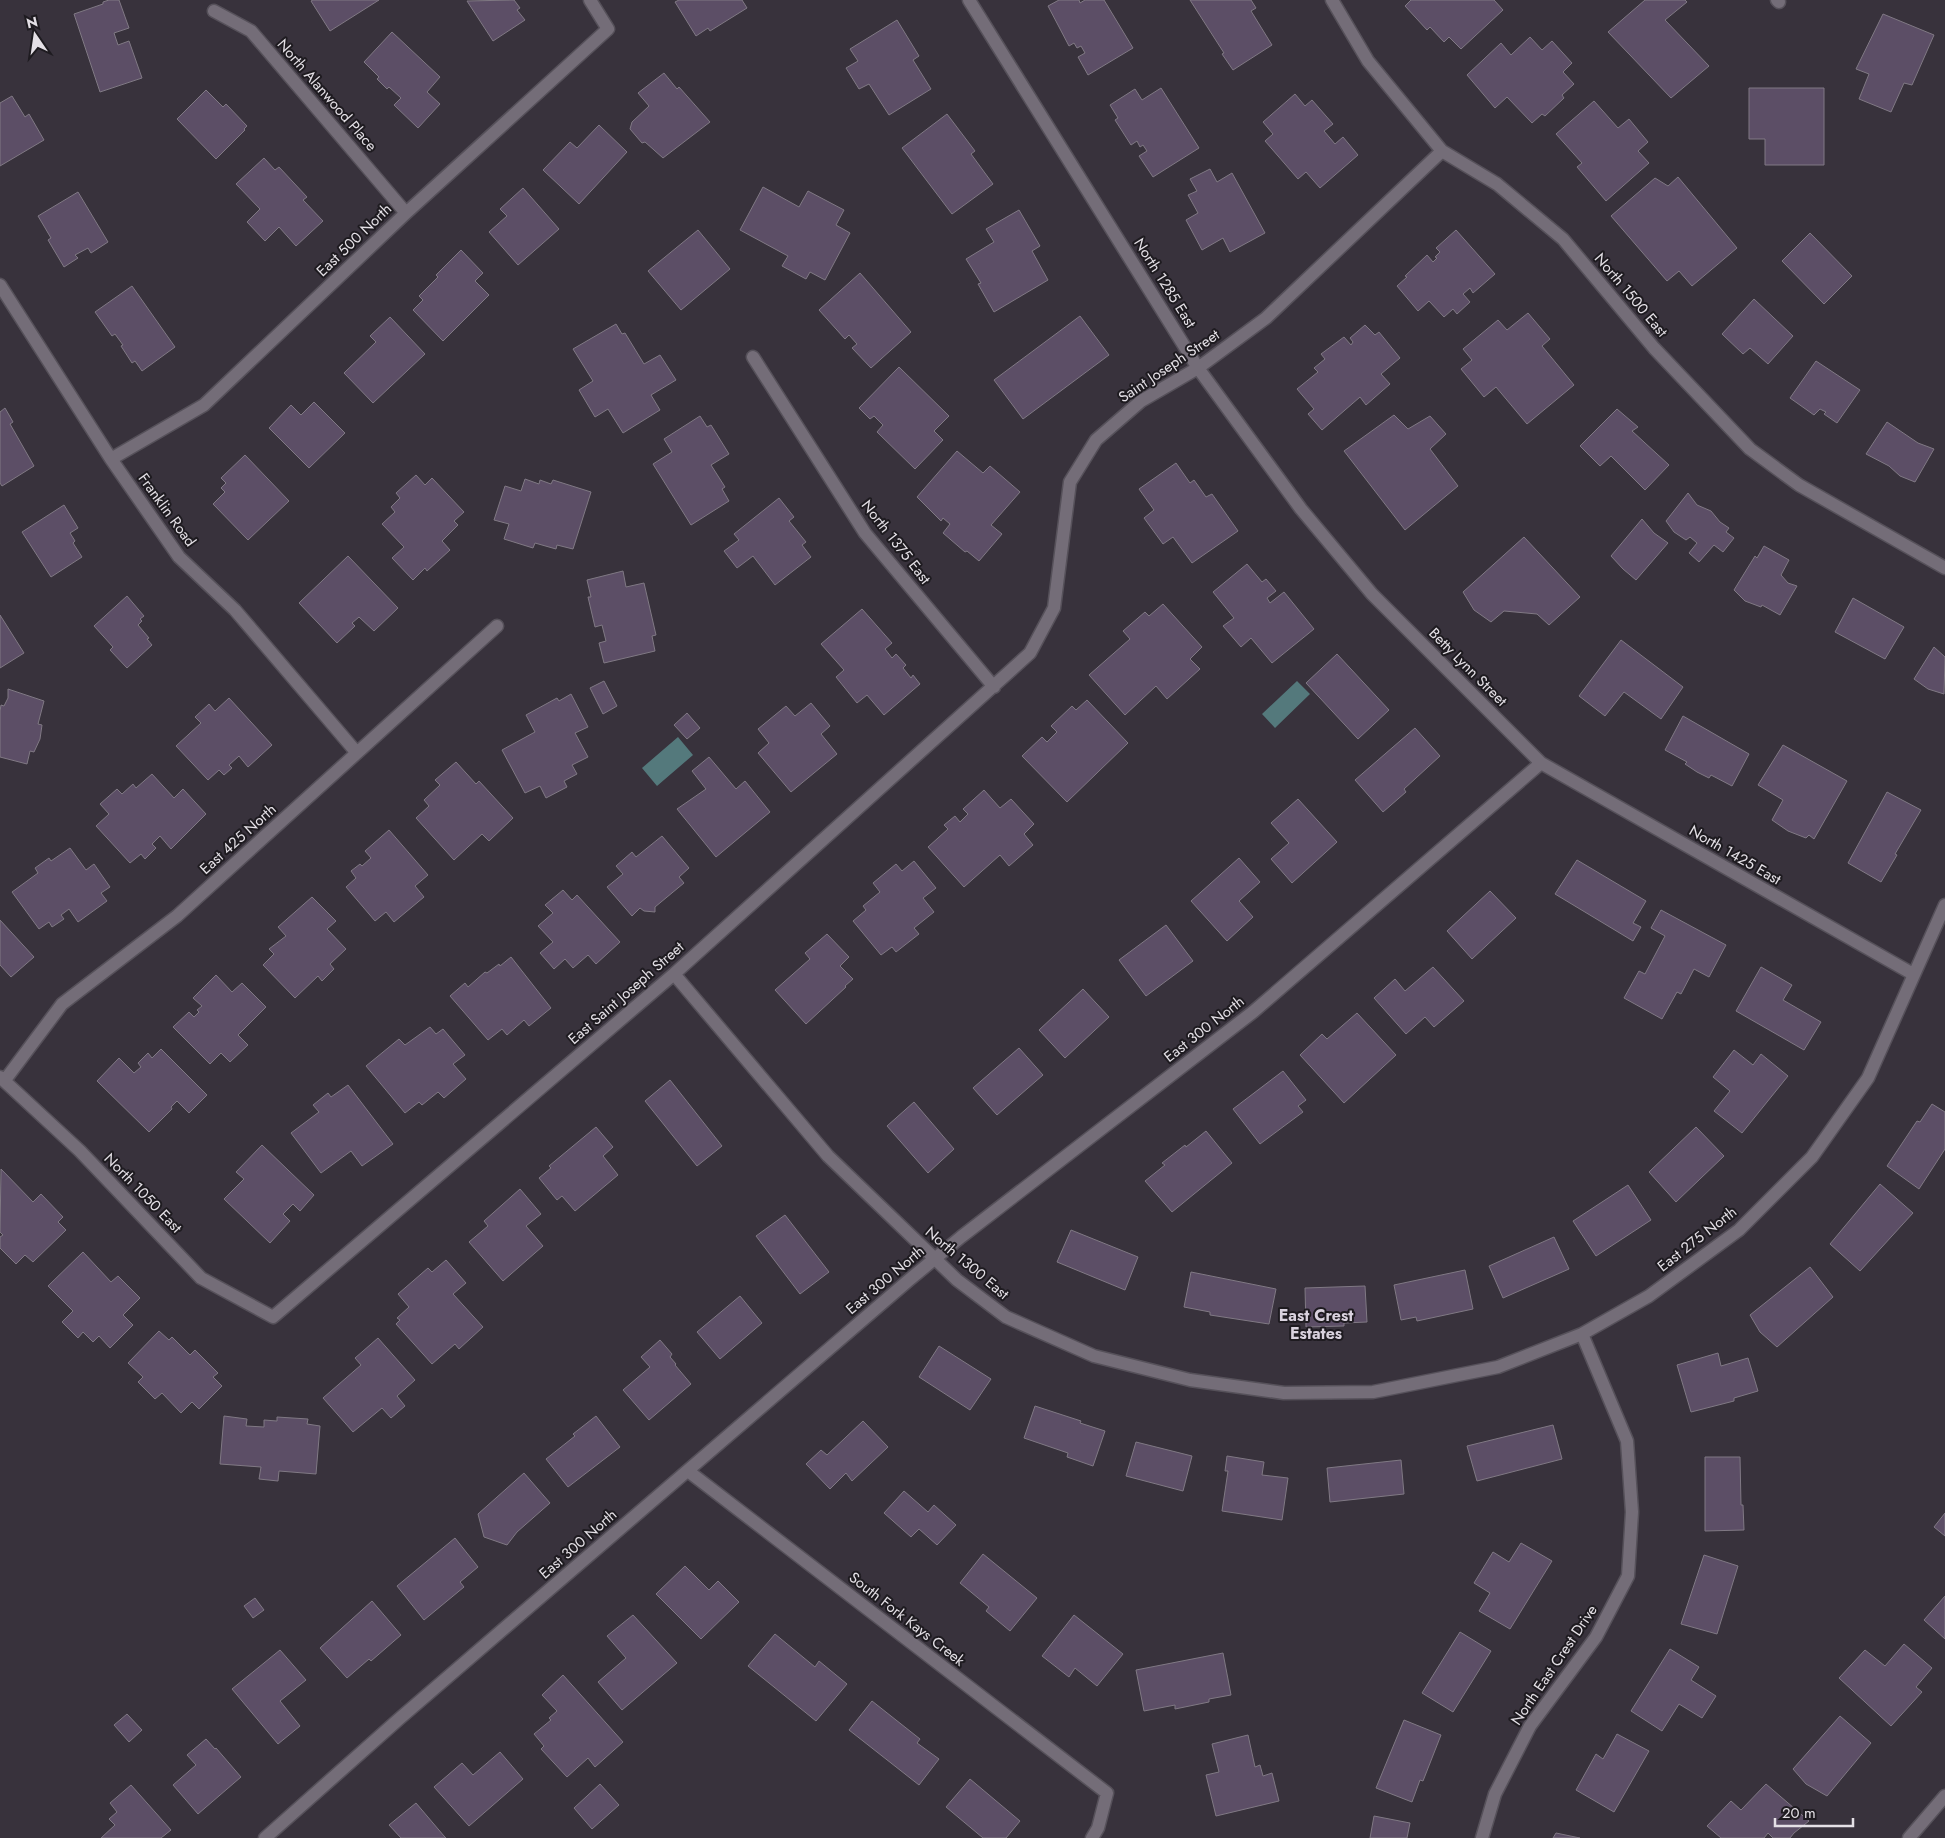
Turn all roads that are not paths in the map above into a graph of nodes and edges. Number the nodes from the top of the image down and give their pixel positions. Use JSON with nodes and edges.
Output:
{"nodes":[{"id":1,"x":590,"y":0,"type":"edge"},
{"id":2,"x":969,"y":0,"type":"edge"},
{"id":3,"x":1332,"y":0,"type":"edge"},
{"id":4,"x":214,"y":11,"type":"dead end"},
{"id":5,"x":1442,"y":151,"type":"junction"},
{"id":6,"x":406,"y":213,"type":"junction"},
{"id":7,"x":0,"y":285,"type":"edge"},
{"id":8,"x":753,"y":357,"type":"dead end"},
{"id":9,"x":1198,"y":368,"type":"junction"},
{"id":10,"x":111,"y":459,"type":"junction"},
{"id":11,"x":1945,"y":568,"type":"edge"},
{"id":12,"x":1372,"y":594,"type":"joint"},
{"id":13,"x":497,"y":626,"type":"dead end"},
{"id":14,"x":994,"y":686,"type":"junction"},
{"id":15,"x":357,"y":753,"type":"junction"},
{"id":16,"x":1541,"y":764,"type":"junction"},
{"id":17,"x":1945,"y":905,"type":"edge"},
{"id":18,"x":674,"y":974,"type":"junction"},
{"id":19,"x":1913,"y":974,"type":"junction"},
{"id":20,"x":3,"y":1078,"type":"edge"},
{"id":21,"x":935,"y":1259,"type":"junction"},
{"id":22,"x":273,"y":1317,"type":"joint"},
{"id":23,"x":1582,"y":1334,"type":"junction"},
{"id":24,"x":1372,"y":1392,"type":"joint"},
{"id":25,"x":688,"y":1471,"type":"junction"},
{"id":26,"x":1945,"y":1796,"type":"edge"},
{"id":27,"x":264,"y":1838,"type":"edge"},
{"id":28,"x":1092,"y":1838,"type":"edge"},
{"id":29,"x":1482,"y":1838,"type":"edge"},
{"id":30,"x":1909,"y":1838,"type":"edge"}],
"edges":[{"from":1,"to":6,"type":"street","name":"East 500 North"},
{"from":2,"to":9,"type":"street","name":"North 1285 East"},
{"from":3,"to":5,"type":"street","name":"North 1500 East"},
{"from":4,"to":6,"type":"street","name":"North Alanwood Place"},
{"from":5,"to":9,"type":"street","name":"Saint Joseph Street"},
{"from":5,"to":11,"type":"street","name":"North 1500 East"},
{"from":6,"to":10,"type":"street","name":"East 500 North"},
{"from":7,"to":10,"type":"street","name":"Franklin Road"},
{"from":8,"to":14,"type":"street","name":"North 1375 East"},
{"from":9,"to":12,"type":"street","name":"North 1285 East"},
{"from":9,"to":14,"type":"street","name":"Saint Joseph Street"},
{"from":10,"to":15,"type":"street","name":"Franklin Road"},
{"from":12,"to":16,"type":"street","name":"Betty Lynn Street"},
{"from":13,"to":15,"type":"street","name":"East 425 North"},
{"from":14,"to":18,"type":"street","name":"East Saint Joseph Street"},
{"from":15,"to":20,"type":"street","name":"East 425 North"},
{"from":16,"to":19,"type":"street","name":"North 1425 East"},
{"from":16,"to":21,"type":"street","name":"East 300 North"},
{"from":17,"to":19,"type":"street","name":"East 275 North"},
{"from":18,"to":21,"type":"street","name":"North 1300 East"},
{"from":18,"to":22,"type":"street","name":"East Saint Joseph Street"},
{"from":19,"to":23,"type":"street","name":"East 275 North"},
{"from":20,"to":22,"type":"street","name":"North 1050 East"},
{"from":21,"to":24,"type":"street","name":"North 1300 East"},
{"from":21,"to":25,"type":"street","name":"East 300 North"},
{"from":23,"to":24,"type":"street","name":"East 275 North"},
{"from":23,"to":29,"type":"street","name":"North East Crest Drive"},
{"from":25,"to":27,"type":"street","name":"East 300 North"},
{"from":25,"to":28,"type":"street","name":"South Fork Kays Creek"},
{"from":26,"to":30,"type":"street"}]}
